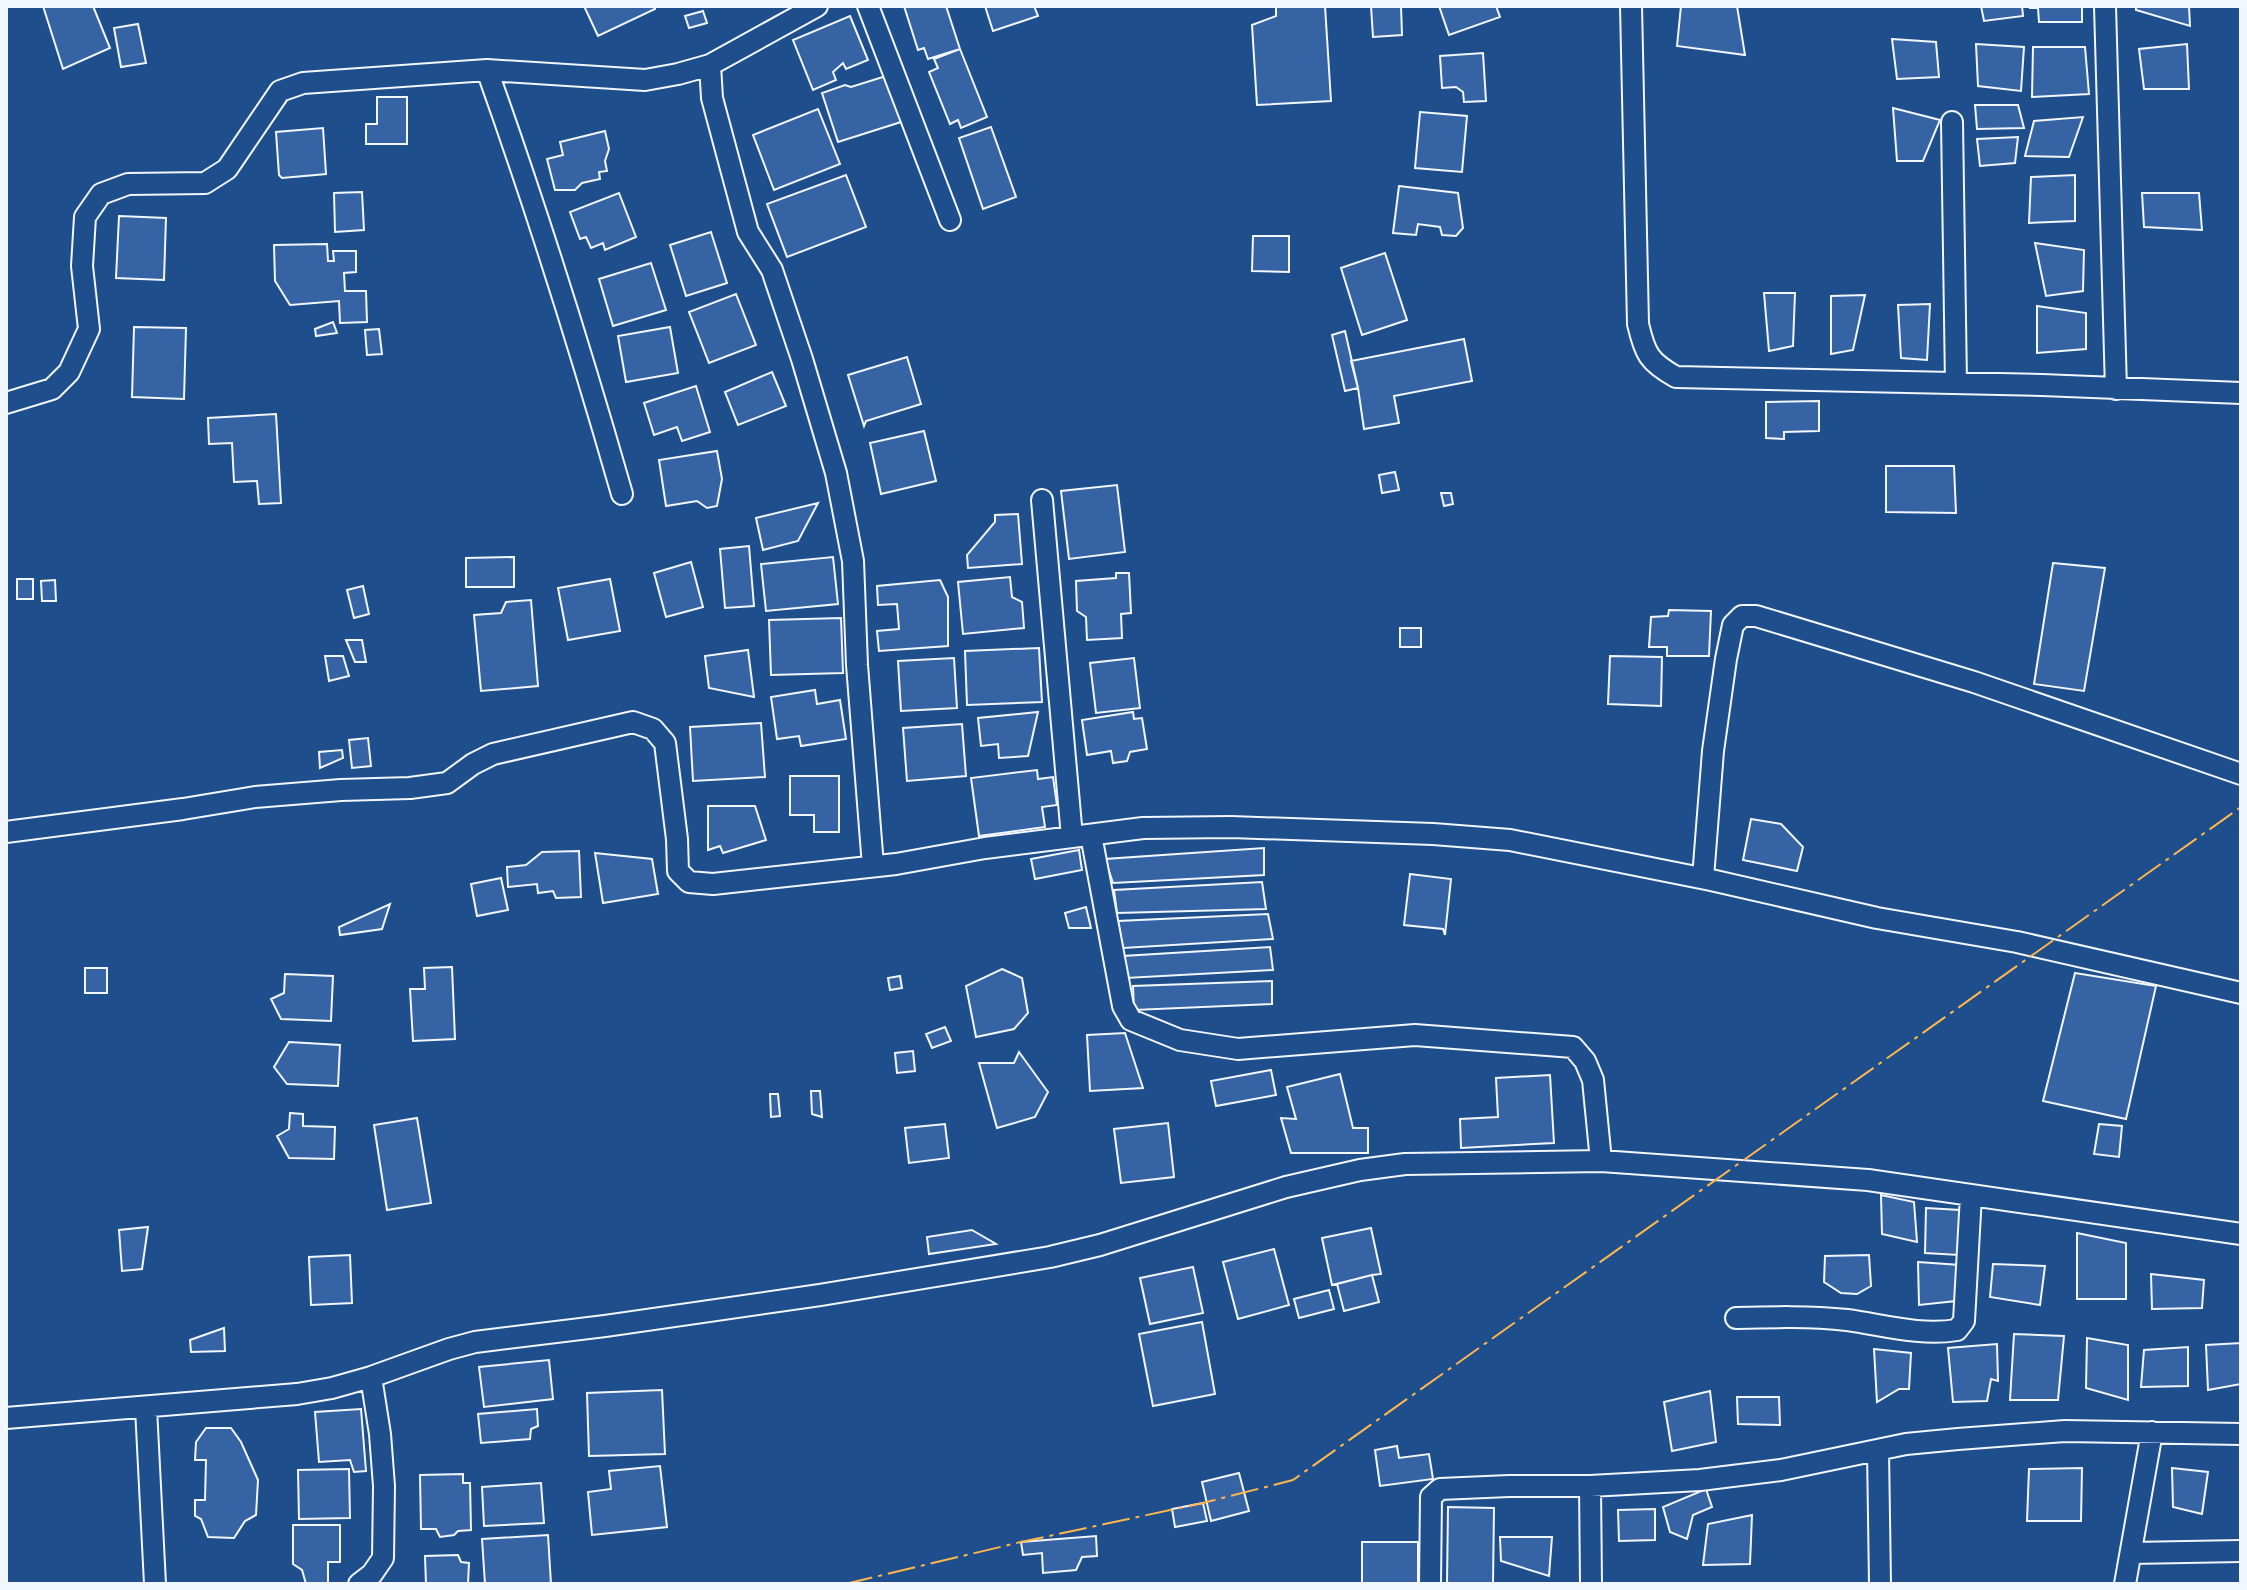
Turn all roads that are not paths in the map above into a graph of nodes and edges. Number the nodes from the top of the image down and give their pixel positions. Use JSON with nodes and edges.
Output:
{"nodes":[{"id":1,"x":817,"y":6,"type":"edge"},
{"id":2,"x":868,"y":6,"type":"edge"},
{"id":3,"x":1631,"y":6,"type":"edge"},
{"id":4,"x":2105,"y":6,"type":"edge"},
{"id":5,"x":710,"y":65,"type":"junction"},
{"id":6,"x":487,"y":70,"type":"junction"},
{"id":7,"x":1952,"y":122,"type":"dead end"},
{"id":8,"x":950,"y":220,"type":"dead end"},
{"id":9,"x":1956,"y":383,"type":"junction"},
{"id":10,"x":2116,"y":389,"type":"junction"},
{"id":11,"x":2241,"y":393,"type":"edge"},
{"id":12,"x":6,"y":403,"type":"edge"},
{"id":13,"x":622,"y":494,"type":"dead end"},
{"id":14,"x":1042,"y":500,"type":"dead end"},
{"id":15,"x":2241,"y":774,"type":"edge"},
{"id":16,"x":6,"y":832,"type":"edge"},
{"id":17,"x":1082,"y":836,"type":"junction"},
{"id":18,"x":873,"y":866,"type":"junction"},
{"id":19,"x":1703,"y":878,"type":"junction"},
{"id":20,"x":2241,"y":993,"type":"edge"},
{"id":21,"x":1601,"y":1161,"type":"junction"},
{"id":22,"x":1971,"y":1195,"type":"junction"},
{"id":23,"x":2241,"y":1234,"type":"edge"},
{"id":24,"x":1736,"y":1318,"type":"dead end"},
{"id":25,"x":371,"y":1377,"type":"junction"},
{"id":26,"x":146,"y":1408,"type":"junction"},
{"id":27,"x":6,"y":1418,"type":"edge"},
{"id":28,"x":2152,"y":1432,"type":"junction"},
{"id":29,"x":2241,"y":1434,"type":"edge"},
{"id":30,"x":1878,"y":1450,"type":"junction"},
{"id":31,"x":1590,"y":1486,"type":"junction"},
{"id":32,"x":2241,"y":1551,"type":"edge"},
{"id":33,"x":2131,"y":1553,"type":"junction"},
{"id":34,"x":155,"y":1584,"type":"edge"},
{"id":35,"x":359,"y":1584,"type":"edge"},
{"id":36,"x":1430,"y":1584,"type":"edge"},
{"id":37,"x":1591,"y":1584,"type":"edge"},
{"id":38,"x":1880,"y":1584,"type":"edge"},
{"id":39,"x":2125,"y":1584,"type":"edge"}],
"edges":[{"from":1,"to":5,"type":"street"},
{"from":2,"to":8,"type":"street"},
{"from":3,"to":9,"type":"street"},
{"from":4,"to":10,"type":"street"},
{"from":5,"to":6,"type":"street"},
{"from":5,"to":18,"type":"street"},
{"from":6,"to":12,"type":"street"},
{"from":6,"to":13,"type":"street"},
{"from":7,"to":9,"type":"street"},
{"from":9,"to":10,"type":"street"},
{"from":10,"to":11,"type":"street"},
{"from":14,"to":17,"type":"street"},
{"from":15,"to":19,"type":"street"},
{"from":16,"to":18,"type":"street"},
{"from":17,"to":18,"type":"street"},
{"from":17,"to":19,"type":"street"},
{"from":17,"to":21,"type":"street"},
{"from":19,"to":20,"type":"street"},
{"from":21,"to":22,"type":"street"},
{"from":21,"to":25,"type":"street"},
{"from":22,"to":23,"type":"street"},
{"from":22,"to":24,"type":"street"},
{"from":25,"to":26,"type":"street"},
{"from":25,"to":35,"type":"street"},
{"from":26,"to":27,"type":"street"},
{"from":26,"to":34,"type":"street"},
{"from":28,"to":29,"type":"street"},
{"from":28,"to":30,"type":"street"},
{"from":28,"to":33,"type":"street"},
{"from":30,"to":31,"type":"street"},
{"from":30,"to":38,"type":"street"},
{"from":31,"to":36,"type":"street"},
{"from":31,"to":37,"type":"street"},
{"from":32,"to":33,"type":"street"},
{"from":33,"to":39,"type":"street"}]}
